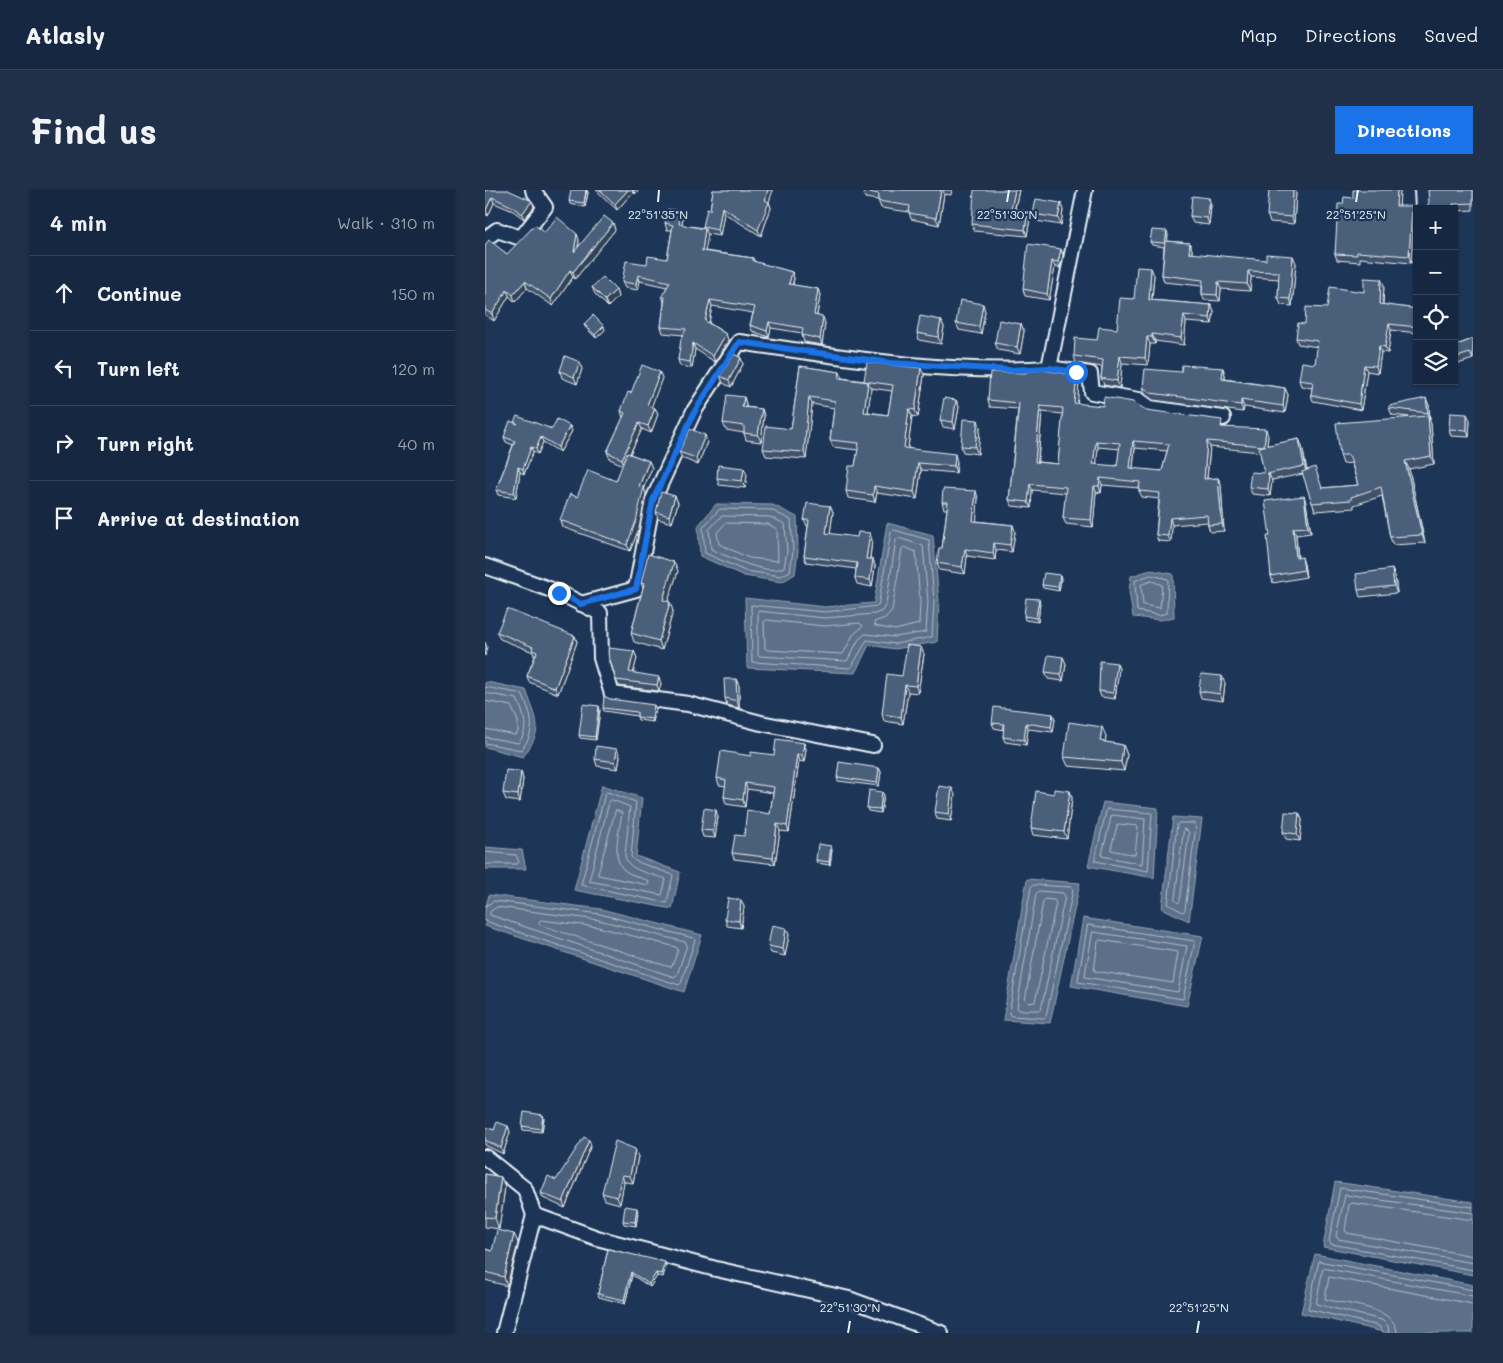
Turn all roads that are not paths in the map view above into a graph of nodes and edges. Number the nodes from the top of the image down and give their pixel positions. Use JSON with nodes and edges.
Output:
{"nodes":[{"id":1,"x":533,"y":190,"type":"edge"},
{"id":2,"x":1085,"y":190,"type":"edge"},
{"id":3,"x":1423,"y":190,"type":"edge"},
{"id":4,"x":1423,"y":205,"type":"edge"},
{"id":5,"x":485,"y":239,"type":"edge"},
{"id":6,"x":1049,"y":368,"type":"junction"},
{"id":7,"x":1223,"y":418,"type":"edge"},
{"id":8,"x":485,"y":566,"type":"edge"},
{"id":9,"x":581,"y":604,"type":"junction"},
{"id":10,"x":873,"y":745,"type":"dead end"},
{"id":11,"x":485,"y":1157,"type":"edge"},
{"id":12,"x":534,"y":1215,"type":"junction"},
{"id":13,"x":504,"y":1333,"type":"edge"},
{"id":14,"x":941,"y":1333,"type":"edge"}],
"edges":[{"from":1,"to":5,"type":"street"},
{"from":2,"to":6,"type":"street"},
{"from":3,"to":4,"type":"street"},
{"from":6,"to":7,"type":"street"},
{"from":6,"to":9,"type":"street"},
{"from":8,"to":9,"type":"street"},
{"from":9,"to":10,"type":"street"},
{"from":11,"to":12,"type":"street"},
{"from":12,"to":13,"type":"street"},
{"from":12,"to":14,"type":"street"}]}
